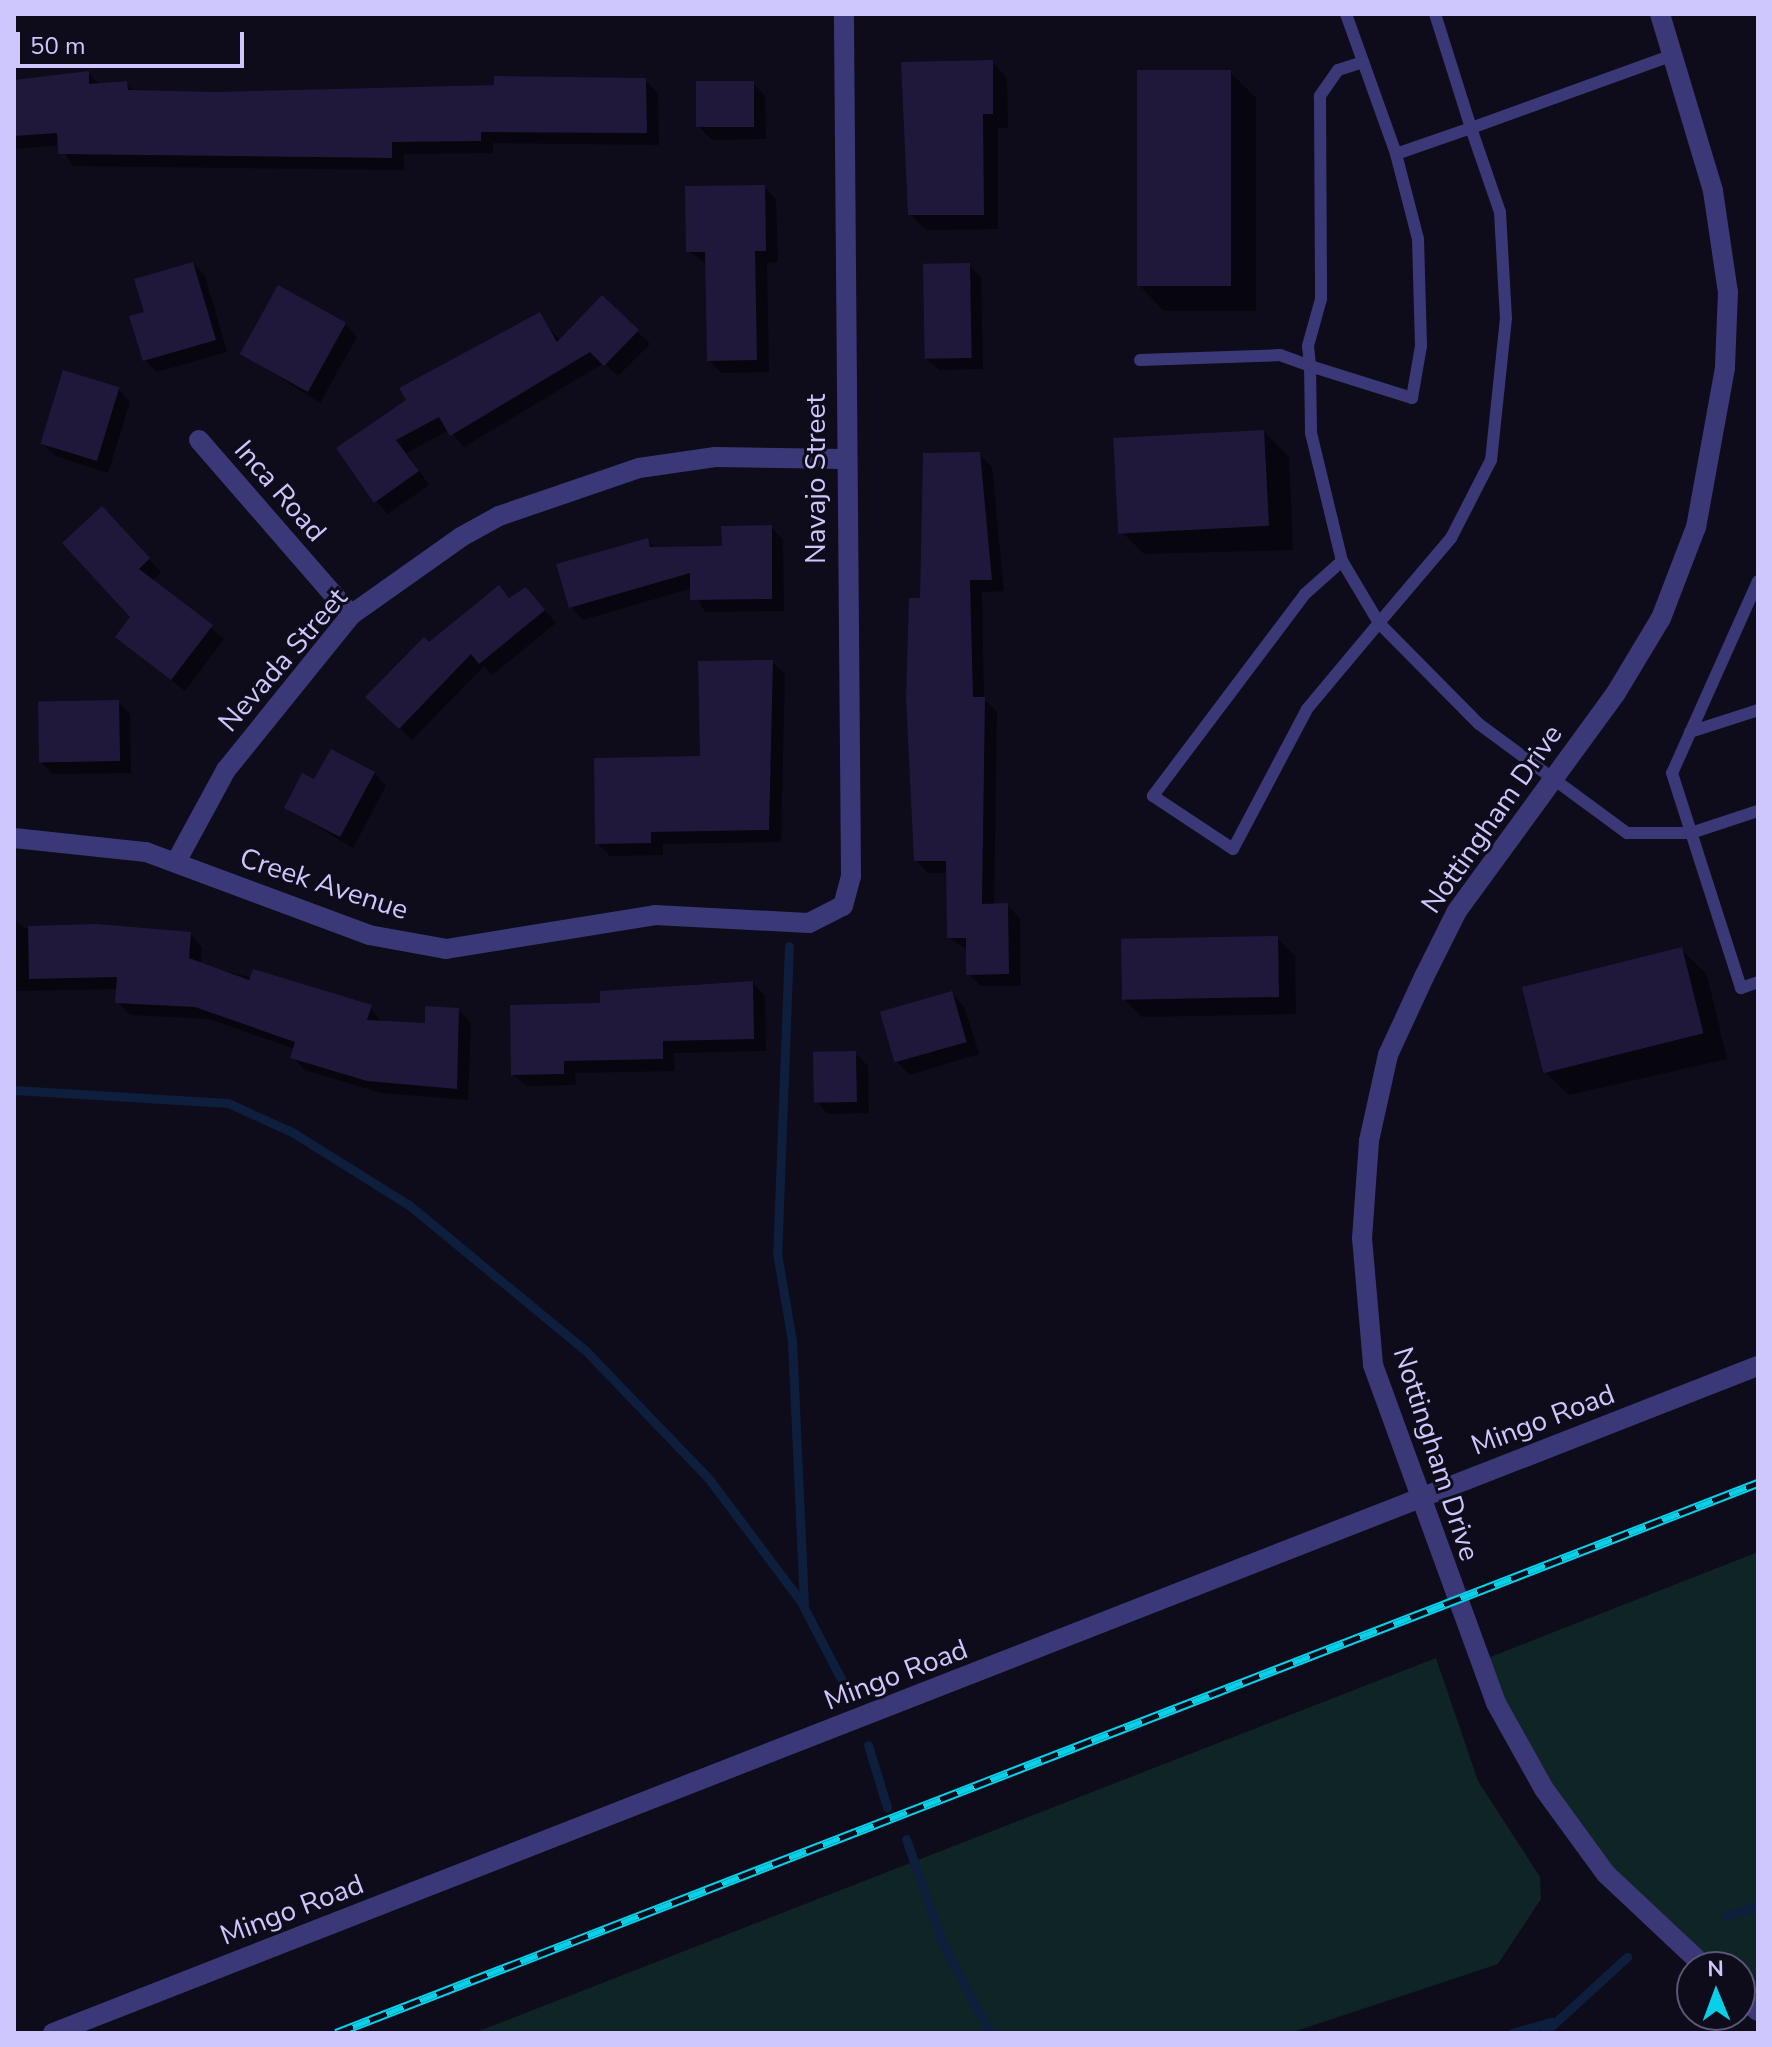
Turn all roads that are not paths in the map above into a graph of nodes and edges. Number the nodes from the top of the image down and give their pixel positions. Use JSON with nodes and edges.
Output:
{"nodes":[{"id":1,"x":844,"y":14,"type":"edge"},
{"id":2,"x":1346,"y":14,"type":"edge"},
{"id":3,"x":1435,"y":14,"type":"edge"},
{"id":4,"x":1660,"y":14,"type":"edge"},
{"id":5,"x":1673,"y":55,"type":"junction"},
{"id":6,"x":1363,"y":62,"type":"junction"},
{"id":7,"x":1471,"y":128,"type":"junction"},
{"id":8,"x":1396,"y":154,"type":"junction"},
{"id":9,"x":1140,"y":360,"type":"dead end"},
{"id":10,"x":1310,"y":366,"type":"junction"},
{"id":11,"x":199,"y":440,"type":"dead end"},
{"id":12,"x":843,"y":459,"type":"junction"},
{"id":13,"x":1342,"y":561,"type":"junction"},
{"id":14,"x":1758,"y":581,"type":"edge"},
{"id":15,"x":351,"y":615,"type":"junction"},
{"id":16,"x":1379,"y":623,"type":"junction"},
{"id":17,"x":1758,"y":710,"type":"edge"},
{"id":18,"x":1690,"y":732,"type":"junction"},
{"id":19,"x":1551,"y":779,"type":"junction"},
{"id":20,"x":1758,"y":811,"type":"edge"},
{"id":21,"x":1691,"y":833,"type":"junction"},
{"id":22,"x":14,"y":838,"type":"edge"},
{"id":23,"x":176,"y":862,"type":"junction"},
{"id":24,"x":809,"y":923,"type":"joint"},
{"id":25,"x":1758,"y":982,"type":"edge"},
{"id":26,"x":1758,"y":1366,"type":"edge"},
{"id":27,"x":1417,"y":1499,"type":"junction"},
{"id":28,"x":1688,"y":1951,"type":"edge"},
{"id":29,"x":53,"y":2033,"type":"edge"}],
"edges":[{"from":1,"to":12,"type":"street","name":"Navajo Street"},
{"from":2,"to":6,"type":"lane"},
{"from":3,"to":7,"type":"lane"},
{"from":4,"to":5,"type":"street","name":"Nottingham Drive"},
{"from":5,"to":7,"type":"lane"},
{"from":5,"to":19,"type":"street","name":"Nottingham Drive"},
{"from":6,"to":8,"type":"lane"},
{"from":6,"to":10,"type":"lane"},
{"from":7,"to":8,"type":"lane"},
{"from":7,"to":16,"type":"lane"},
{"from":8,"to":10,"type":"lane"},
{"from":9,"to":10,"type":"lane"},
{"from":10,"to":13,"type":"lane"},
{"from":11,"to":15,"type":"street","name":"Inca Road"},
{"from":12,"to":15,"type":"street","name":"Nevada Street"},
{"from":12,"to":24,"type":"street","name":"Navajo Street"},
{"from":13,"to":16,"type":"lane"},
{"from":13,"to":16,"type":"lane"},
{"from":14,"to":18,"type":"lane"},
{"from":15,"to":23,"type":"street","name":"Nevada Street"},
{"from":16,"to":19,"type":"lane"},
{"from":17,"to":18,"type":"lane"},
{"from":18,"to":21,"type":"lane"},
{"from":19,"to":21,"type":"lane"},
{"from":19,"to":27,"type":"street","name":"Nottingham Drive"},
{"from":20,"to":21,"type":"lane"},
{"from":21,"to":25,"type":"lane"},
{"from":22,"to":23,"type":"street","name":"Creek Avenue"},
{"from":23,"to":24,"type":"street","name":"Creek Avenue"},
{"from":26,"to":27,"type":"street","name":"Mingo Road"},
{"from":27,"to":28,"type":"street","name":"Nottingham Drive"},
{"from":27,"to":29,"type":"street","name":"Mingo Road"}]}
